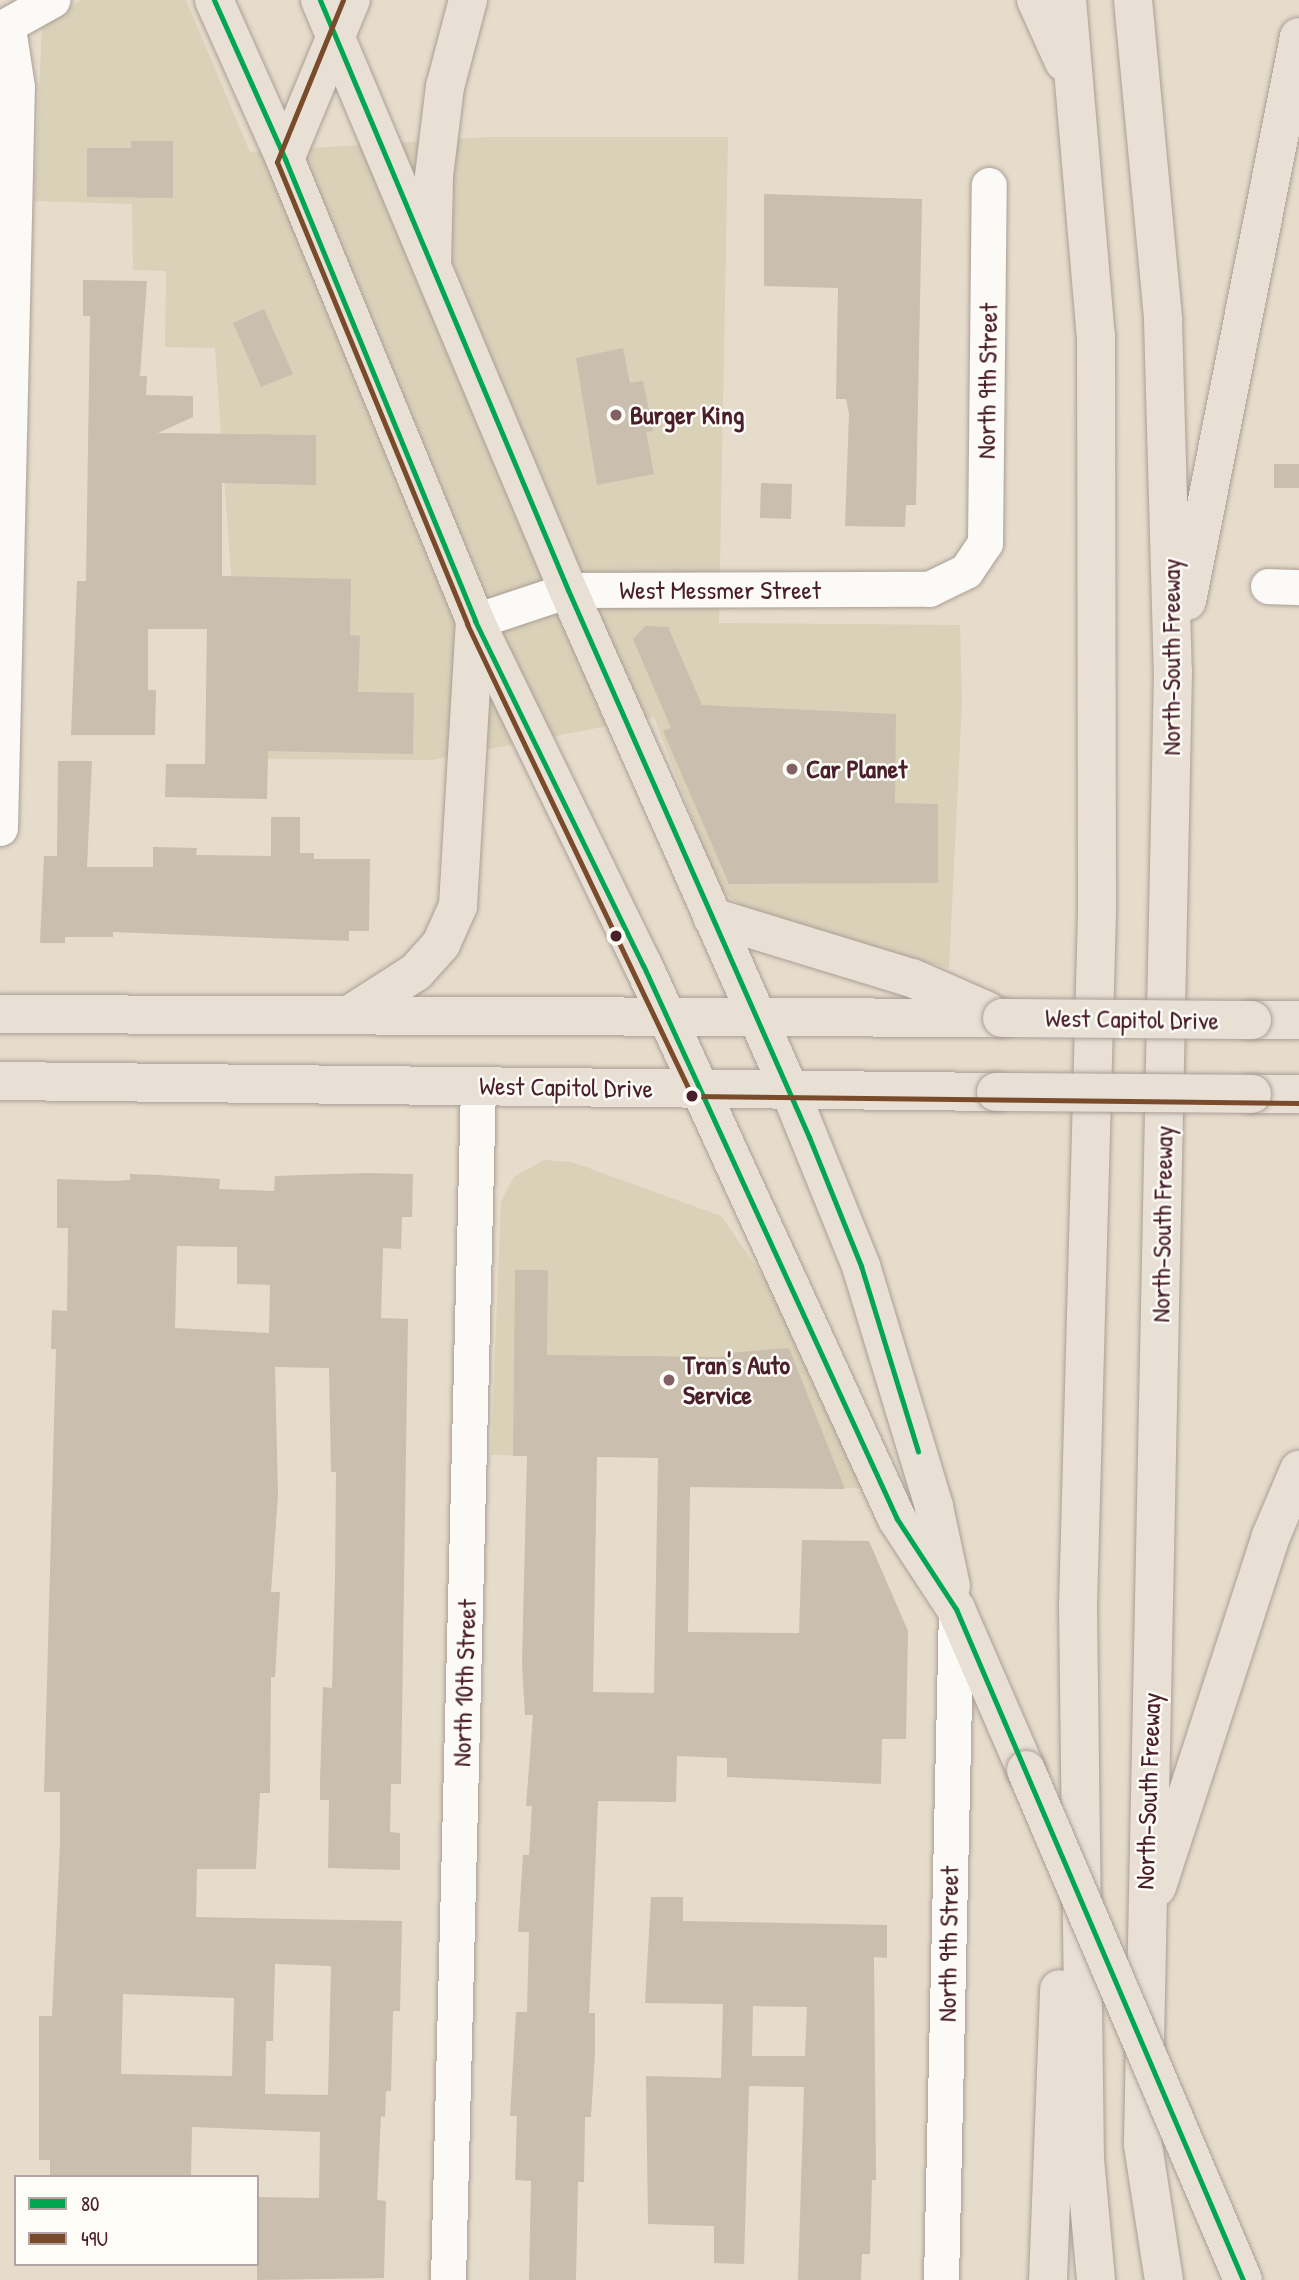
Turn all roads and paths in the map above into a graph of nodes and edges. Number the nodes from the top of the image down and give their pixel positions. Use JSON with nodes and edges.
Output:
{"nodes":[{"id":1,"x":52,"y":0,"type":"edge"},
{"id":2,"x":214,"y":0,"type":"edge"},
{"id":3,"x":320,"y":0,"type":"edge"},
{"id":4,"x":351,"y":0,"type":"edge"},
{"id":5,"x":468,"y":0,"type":"edge"},
{"id":6,"x":1035,"y":0,"type":"edge"},
{"id":7,"x":1068,"y":0,"type":"edge"},
{"id":8,"x":1132,"y":0,"type":"edge"},
{"id":9,"x":4,"y":29,"type":"edge"},
{"id":10,"x":335,"y":37,"type":"junction"},
{"id":11,"x":1299,"y":37,"type":"edge"},
{"id":12,"x":1078,"y":92,"type":"junction"},
{"id":13,"x":285,"y":159,"type":"junction"},
{"id":14,"x":989,"y":185,"type":"dead end"},
{"id":15,"x":432,"y":265,"type":"junction"},
{"id":16,"x":966,"y":571,"type":"joint"},
{"id":17,"x":568,"y":590,"type":"junction"},
{"id":18,"x":475,"y":621,"type":"junction"},
{"id":19,"x":1174,"y":671,"type":"junction"},
{"id":20,"x":0,"y":828,"type":"edge"},
{"id":21,"x":712,"y":917,"type":"junction"},
{"id":22,"x":0,"y":1014,"type":"edge"},
{"id":23,"x":349,"y":1015,"type":"junction"},
{"id":24,"x":667,"y":1017,"type":"junction"},
{"id":25,"x":755,"y":1017,"type":"junction"},
{"id":26,"x":1002,"y":1018,"type":"junction"},
{"id":27,"x":1299,"y":1020,"type":"edge"},
{"id":28,"x":0,"y":1081,"type":"edge"},
{"id":29,"x":478,"y":1085,"type":"junction"},
{"id":30,"x":699,"y":1090,"type":"junction"},
{"id":31,"x":790,"y":1091,"type":"junction"},
{"id":32,"x":1299,"y":1094,"type":"edge"},
{"id":33,"x":1299,"y":1471,"type":"edge"},
{"id":34,"x":1078,"y":1605,"type":"junction"},
{"id":35,"x":956,"y":1609,"type":"junction"},
{"id":36,"x":1144,"y":1925,"type":"junction"},
{"id":37,"x":447,"y":2280,"type":"edge"},
{"id":38,"x":941,"y":2280,"type":"edge"},
{"id":39,"x":1048,"y":2280,"type":"edge"},
{"id":40,"x":1096,"y":2280,"type":"edge"},
{"id":41,"x":1164,"y":2280,"type":"edge"},
{"id":42,"x":1243,"y":2280,"type":"edge"}],
"edges":[{"from":1,"to":9,"type":"street"},
{"from":2,"to":13,"type":"main road"},
{"from":3,"to":10,"type":"main road"},
{"from":4,"to":10,"type":"main road"},
{"from":5,"to":15,"type":"main road"},
{"from":6,"to":12,"type":"main road"},
{"from":7,"to":12,"type":"main road"},
{"from":8,"to":19,"type":"main road","name":"North-South Freeway"},
{"from":9,"to":20,"type":"street"},
{"from":10,"to":13,"type":"main road"},
{"from":10,"to":15,"type":"main road"},
{"from":11,"to":19,"type":"main road"},
{"from":12,"to":34,"type":"main road"},
{"from":13,"to":18,"type":"main road"},
{"from":14,"to":16,"type":"street","name":"North 9th Street"},
{"from":15,"to":17,"type":"main road"},
{"from":16,"to":17,"type":"street","name":"West Messmer Street"},
{"from":17,"to":18,"type":"street","name":"West Messmer Street"},
{"from":17,"to":21,"type":"main road"},
{"from":18,"to":23,"type":"main road"},
{"from":18,"to":24,"type":"main road"},
{"from":19,"to":36,"type":"main road","name":"North-South Freeway"},
{"from":21,"to":25,"type":"main road"},
{"from":21,"to":26,"type":"main road"},
{"from":22,"to":23,"type":"main road","name":"West Capitol Drive"},
{"from":23,"to":24,"type":"main road","name":"West Capitol Drive"},
{"from":24,"to":25,"type":"main road","name":"West Capitol Drive"},
{"from":24,"to":30,"type":"main road"},
{"from":25,"to":26,"type":"main road","name":"West Capitol Drive"},
{"from":25,"to":31,"type":"main road"},
{"from":26,"to":27,"type":"main road","name":"West Capitol Drive","bridge":true},
{"from":28,"to":29,"type":"main road","name":"West Capitol Drive"},
{"from":29,"to":30,"type":"main road","name":"West Capitol Drive"},
{"from":29,"to":37,"type":"street","name":"North 10th Street"},
{"from":30,"to":31,"type":"main road","name":"West Capitol Drive"},
{"from":30,"to":35,"type":"main road"},
{"from":31,"to":32,"type":"main road","name":"West Capitol Drive","bridge":true},
{"from":31,"to":35,"type":"main road"},
{"from":33,"to":36,"type":"main road"},
{"from":34,"to":39,"type":"main road"},
{"from":34,"to":40,"type":"main road"},
{"from":35,"to":38,"type":"street","name":"North 9th Street"},
{"from":35,"to":42,"type":"main road","bridge":true},
{"from":36,"to":41,"type":"main road","name":"North-South Freeway"}]}
